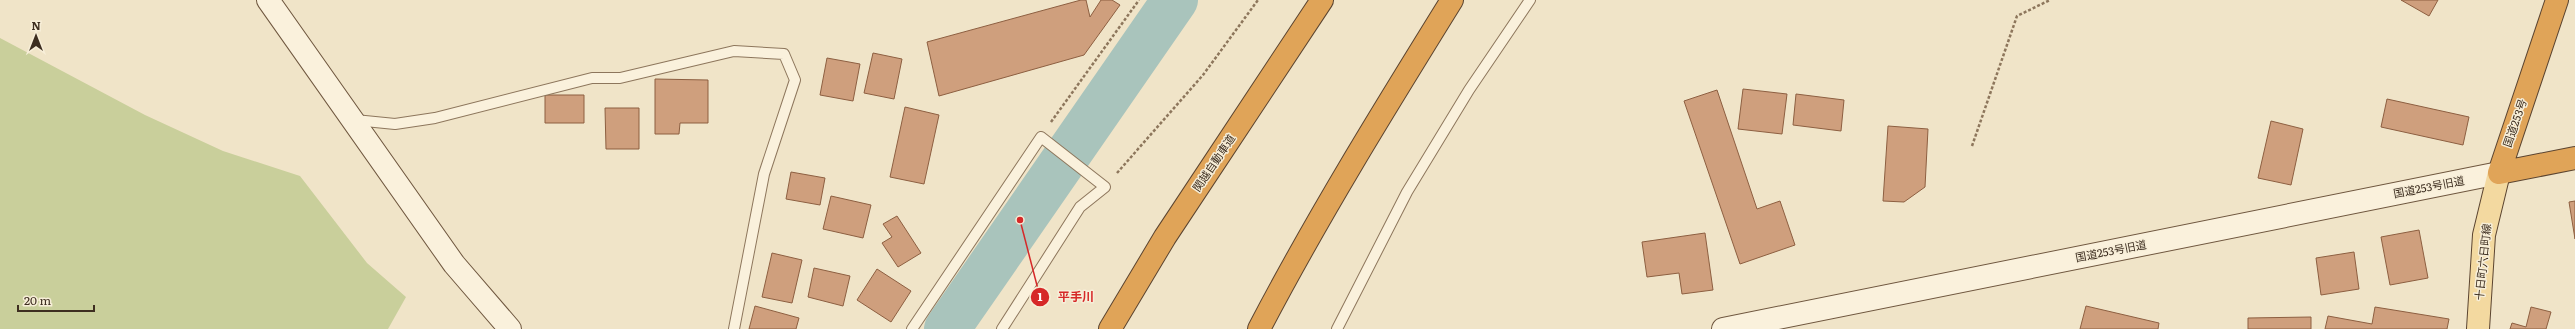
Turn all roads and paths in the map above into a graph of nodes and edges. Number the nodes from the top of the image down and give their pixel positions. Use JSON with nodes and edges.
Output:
{"nodes":[{"id":1,"x":268,"y":0,"type":"edge"},
{"id":2,"x":1139,"y":0,"type":"edge"},
{"id":3,"x":1258,"y":0,"type":"edge"},
{"id":4,"x":1322,"y":0,"type":"edge"},
{"id":5,"x":1452,"y":0,"type":"edge"},
{"id":6,"x":1530,"y":0,"type":"edge"},
{"id":7,"x":2050,"y":0,"type":"edge"},
{"id":8,"x":2557,"y":0,"type":"edge"},
{"id":9,"x":352,"y":120,"type":"junction"},
{"id":10,"x":1044,"y":140,"type":"junction"},
{"id":11,"x":1972,"y":146,"type":"dead end"},
{"id":12,"x":2575,"y":158,"type":"edge"},
{"id":13,"x":2499,"y":173,"type":"junction"},
{"id":14,"x":1105,"y":187,"type":"junction"},
{"id":15,"x":510,"y":329,"type":"edge"},
{"id":16,"x":734,"y":329,"type":"edge"},
{"id":17,"x":912,"y":329,"type":"edge"},
{"id":18,"x":1002,"y":329,"type":"edge"},
{"id":19,"x":1110,"y":329,"type":"edge"},
{"id":20,"x":1259,"y":329,"type":"edge"},
{"id":21,"x":1337,"y":329,"type":"edge"},
{"id":22,"x":1723,"y":329,"type":"edge"},
{"id":23,"x":2478,"y":329,"type":"edge"}],
"edges":[{"from":1,"to":9,"type":"street"},
{"from":2,"to":10,"type":"path"},
{"from":3,"to":14,"type":"path"},
{"from":4,"to":19,"type":"highway","name":"関越自動車道"},
{"from":5,"to":20,"type":"highway"},
{"from":6,"to":21,"type":"lane"},
{"from":7,"to":11,"type":"path"},
{"from":8,"to":13,"type":"highway","name":"国道253号"},
{"from":9,"to":15,"type":"street"},
{"from":9,"to":16,"type":"lane"},
{"from":10,"to":14,"type":"lane"},
{"from":10,"to":17,"type":"lane"},
{"from":12,"to":13,"type":"highway"},
{"from":13,"to":22,"type":"street","name":"国道253号旧道"},
{"from":13,"to":23,"type":"main road","name":"十日町六日町線"},
{"from":14,"to":18,"type":"lane"}]}
